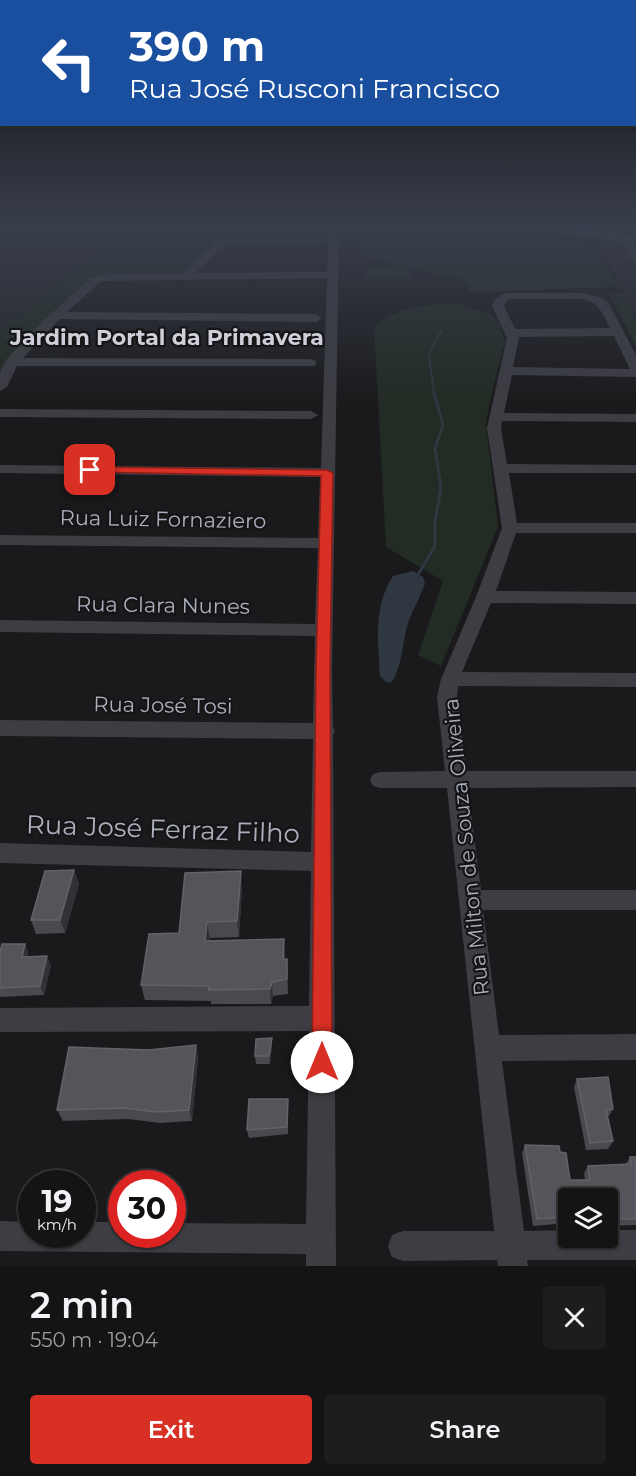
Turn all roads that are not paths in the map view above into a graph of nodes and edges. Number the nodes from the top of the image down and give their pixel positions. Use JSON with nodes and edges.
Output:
{"nodes":[{"id":1,"x":87,"y":287,"type":"edge"},
{"id":2,"x":332,"y":287,"type":"edge"},
{"id":3,"x":58,"y":315,"type":"junction"},
{"id":4,"x":316,"y":318,"type":"dead end"},
{"id":5,"x":512,"y":333,"type":"junction"},
{"id":6,"x":618,"y":333,"type":"junction"},
{"id":7,"x":12,"y":362,"type":"junction"},
{"id":8,"x":310,"y":363,"type":"dead end"},
{"id":9,"x":636,"y":370,"type":"edge"},
{"id":10,"x":506,"y":371,"type":"junction"},
{"id":11,"x":0,"y":387,"type":"edge"},
{"id":12,"x":0,"y":413,"type":"edge"},
{"id":13,"x":311,"y":416,"type":"dead end"},
{"id":14,"x":495,"y":417,"type":"junction"},
{"id":15,"x":636,"y":418,"type":"edge"},
{"id":16,"x":501,"y":468,"type":"junction"},
{"id":17,"x":0,"y":469,"type":"edge"},
{"id":18,"x":636,"y":469,"type":"edge"},
{"id":19,"x":327,"y":473,"type":"junction"},
{"id":20,"x":510,"y":528,"type":"junction"},
{"id":21,"x":636,"y":528,"type":"edge"},
{"id":22,"x":0,"y":540,"type":"edge"},
{"id":23,"x":325,"y":543,"type":"junction"},
{"id":24,"x":485,"y":597,"type":"junction"},
{"id":25,"x":636,"y":598,"type":"edge"},
{"id":26,"x":0,"y":626,"type":"edge"},
{"id":27,"x":325,"y":630,"type":"junction"},
{"id":28,"x":450,"y":679,"type":"junction"},
{"id":29,"x":636,"y":680,"type":"edge"},
{"id":30,"x":0,"y":728,"type":"edge"},
{"id":31,"x":325,"y":731,"type":"junction"},
{"id":32,"x":636,"y":779,"type":"edge"},
{"id":33,"x":380,"y":780,"type":"dead end"},
{"id":34,"x":457,"y":780,"type":"junction"},
{"id":35,"x":0,"y":853,"type":"edge"},
{"id":36,"x":324,"y":862,"type":"junction"},
{"id":37,"x":470,"y":900,"type":"junction"},
{"id":38,"x":636,"y":900,"type":"edge"},
{"id":39,"x":323,"y":1018,"type":"junction"},
{"id":40,"x":0,"y":1020,"type":"edge"},
{"id":41,"x":636,"y":1047,"type":"edge"},
{"id":42,"x":489,"y":1048,"type":"junction"},
{"id":43,"x":0,"y":1236,"type":"edge"},
{"id":44,"x":636,"y":1245,"type":"edge"},
{"id":45,"x":403,"y":1246,"type":"dead end"},
{"id":46,"x":321,"y":1253,"type":"edge"},
{"id":47,"x":512,"y":1255,"type":"edge"}],
"edges":[{"from":1,"to":3,"type":"street"},
{"from":2,"to":19,"type":"street"},
{"from":3,"to":4,"type":"street"},
{"from":3,"to":7,"type":"street"},
{"from":5,"to":6,"type":"street"},
{"from":5,"to":6,"type":"street"},
{"from":5,"to":10,"type":"street","name":"Rua Milton de Souza Oliveira"},
{"from":6,"to":9,"type":"street"},
{"from":7,"to":8,"type":"street"},
{"from":7,"to":11,"type":"street"},
{"from":9,"to":10,"type":"street"},
{"from":10,"to":14,"type":"street","name":"Rua Milton de Souza Oliveira"},
{"from":12,"to":13,"type":"street"},
{"from":14,"to":15,"type":"street"},
{"from":14,"to":16,"type":"street","name":"Rua Milton de Souza Oliveira"},
{"from":16,"to":18,"type":"street"},
{"from":16,"to":20,"type":"street","name":"Rua Milton de Souza Oliveira"},
{"from":17,"to":19,"type":"street"},
{"from":19,"to":23,"type":"street"},
{"from":20,"to":21,"type":"street"},
{"from":20,"to":24,"type":"street","name":"Rua Milton de Souza Oliveira"},
{"from":22,"to":23,"type":"street","name":"Rua Luiz Fornaziero"},
{"from":23,"to":27,"type":"street"},
{"from":24,"to":25,"type":"street"},
{"from":24,"to":28,"type":"street","name":"Rua Milton de Souza Oliveira"},
{"from":26,"to":27,"type":"street","name":"Rua Clara Nunes"},
{"from":27,"to":31,"type":"street"},
{"from":28,"to":29,"type":"street"},
{"from":28,"to":34,"type":"street","name":"Rua Milton de Souza Oliveira"},
{"from":30,"to":31,"type":"street","name":"Rua José Tosi"},
{"from":31,"to":36,"type":"street"},
{"from":32,"to":34,"type":"street"},
{"from":33,"to":34,"type":"street"},
{"from":34,"to":37,"type":"street","name":"Rua Milton de Souza Oliveira"},
{"from":35,"to":36,"type":"street","name":"Rua José Ferraz Filho"},
{"from":36,"to":39,"type":"street"},
{"from":37,"to":38,"type":"street"},
{"from":37,"to":42,"type":"street","name":"Rua Milton de Souza Oliveira"},
{"from":39,"to":40,"type":"street"},
{"from":39,"to":46,"type":"street"},
{"from":41,"to":42,"type":"street"},
{"from":42,"to":47,"type":"street","name":"Rua Milton de Souza Oliveira"},
{"from":43,"to":46,"type":"street"},
{"from":44,"to":47,"type":"street"},
{"from":45,"to":47,"type":"street"}]}
